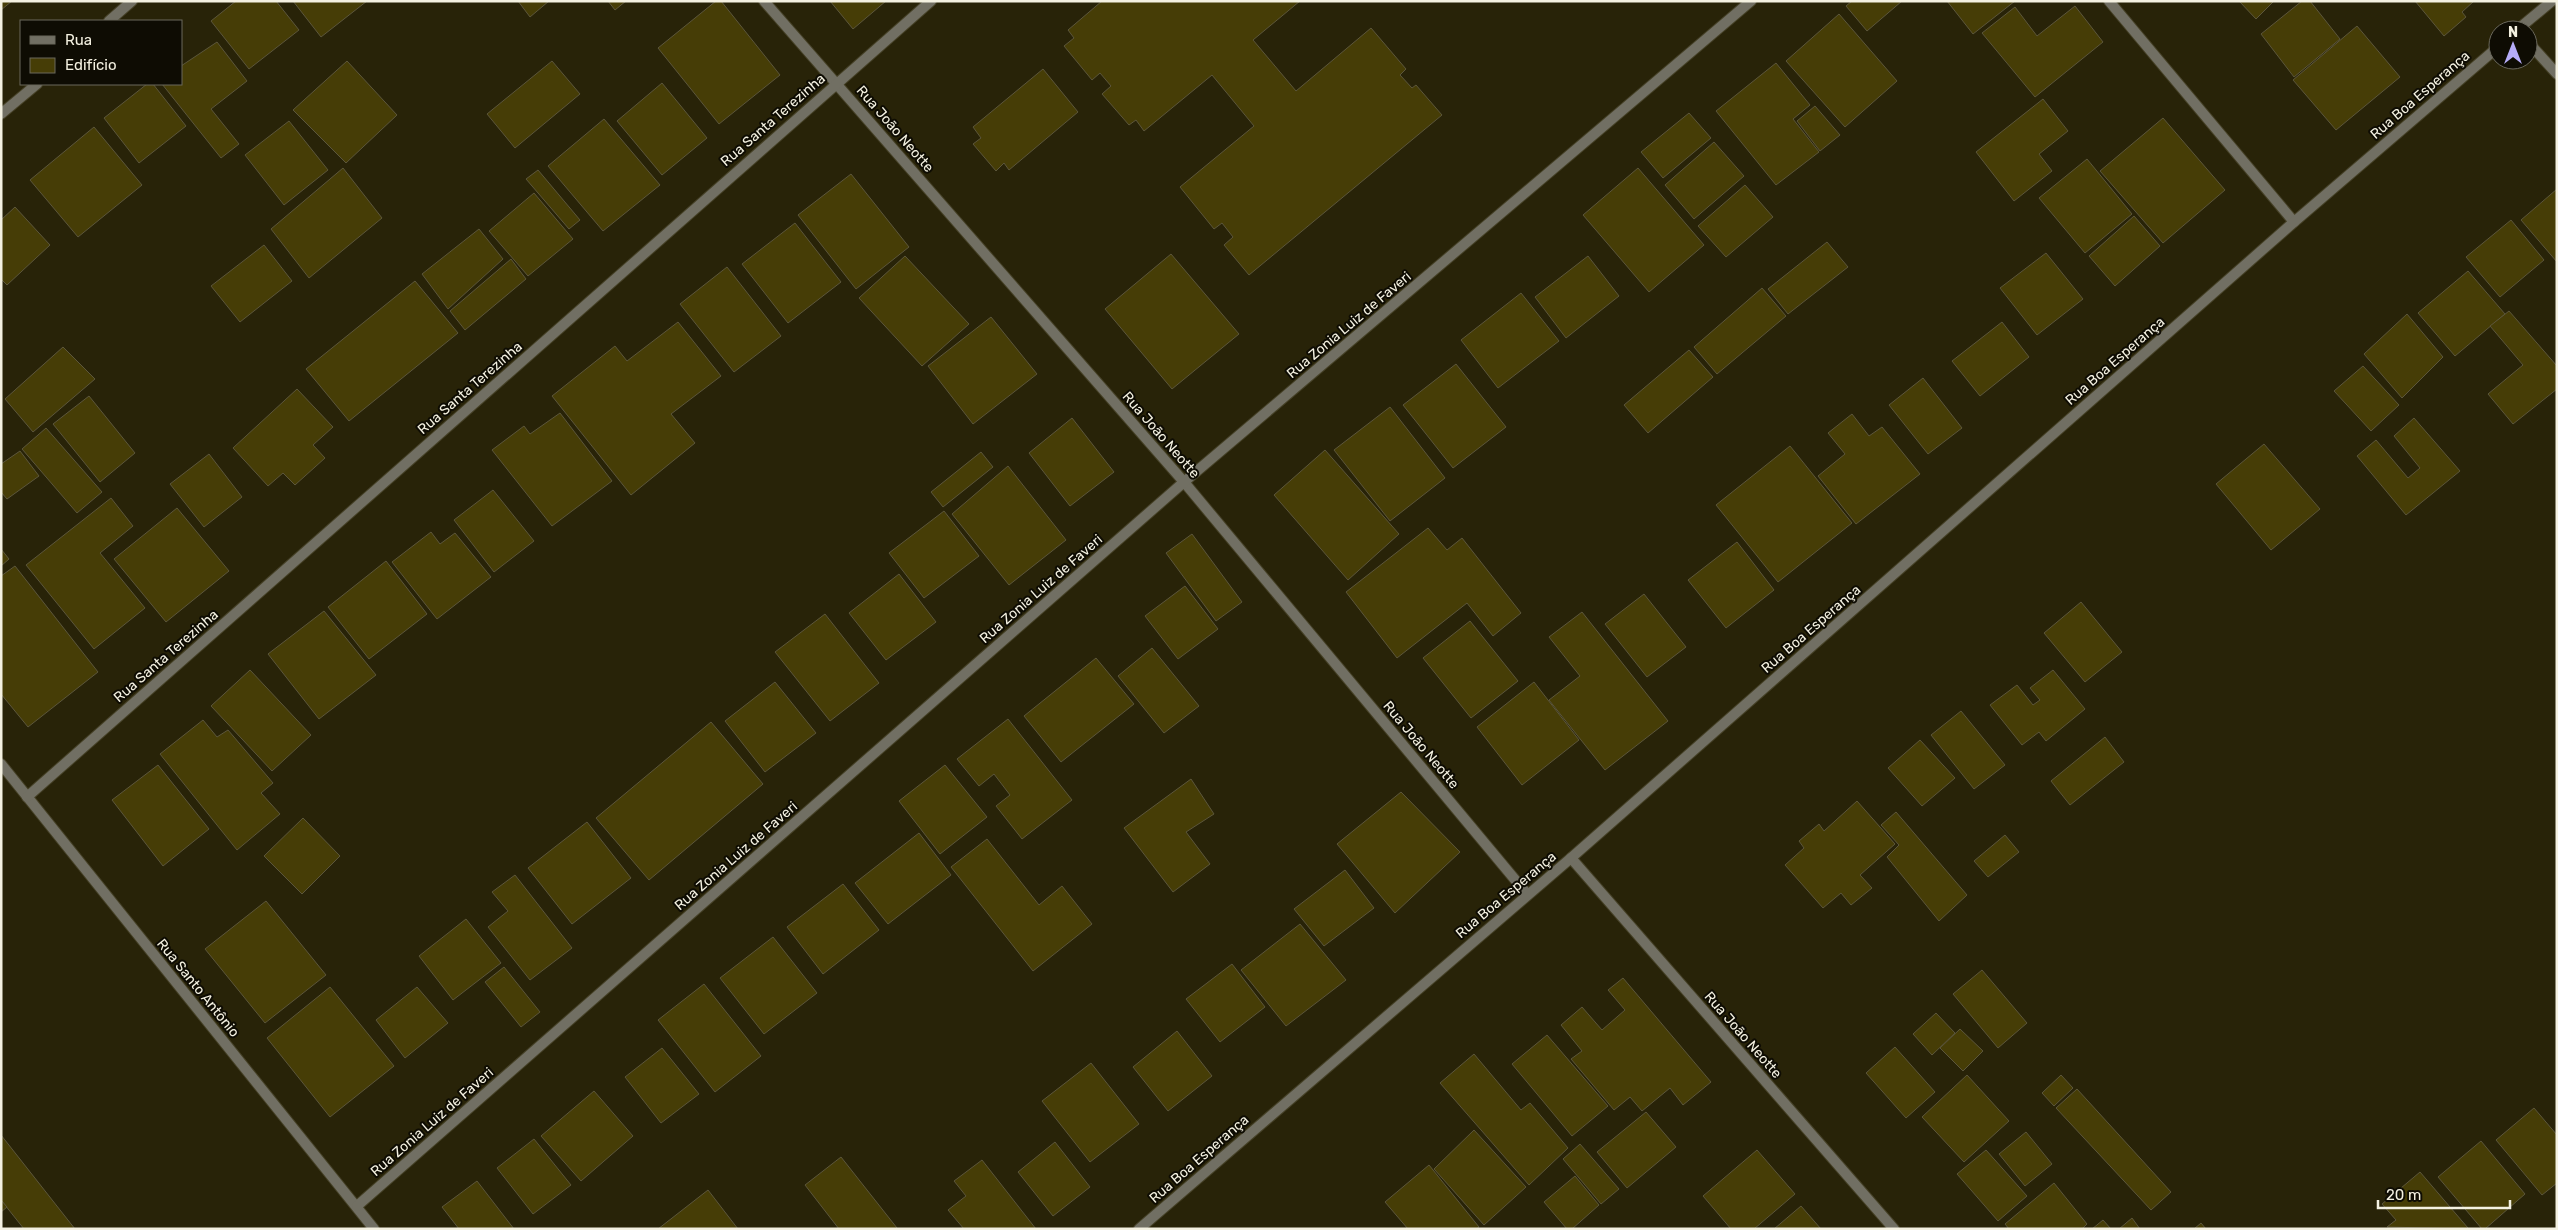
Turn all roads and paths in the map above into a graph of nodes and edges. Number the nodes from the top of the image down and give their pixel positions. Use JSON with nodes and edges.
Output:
{"nodes":[{"id":1,"x":132,"y":1,"type":"edge"},
{"id":2,"x":764,"y":1,"type":"edge"},
{"id":3,"x":931,"y":1,"type":"edge"},
{"id":4,"x":1751,"y":1,"type":"edge"},
{"id":5,"x":2109,"y":1,"type":"edge"},
{"id":6,"x":2552,"y":1,"type":"edge"},
{"id":7,"x":110,"y":20,"type":"edge"},
{"id":8,"x":2529,"y":20,"type":"edge"},
{"id":9,"x":2538,"y":53,"type":"edge"},
{"id":10,"x":2488,"y":55,"type":"edge"},
{"id":11,"x":2557,"y":74,"type":"edge"},
{"id":12,"x":837,"y":83,"type":"junction"},
{"id":13,"x":35,"y":85,"type":"edge"},
{"id":14,"x":1,"y":114,"type":"edge"},
{"id":15,"x":2294,"y":222,"type":"junction"},
{"id":16,"x":1184,"y":482,"type":"junction"},
{"id":17,"x":1,"y":764,"type":"edge"},
{"id":18,"x":27,"y":797,"type":"junction"},
{"id":19,"x":1571,"y":858,"type":"junction"},
{"id":20,"x":1527,"y":894,"type":"junction"},
{"id":21,"x":357,"y":1206,"type":"junction"},
{"id":22,"x":374,"y":1229,"type":"edge"},
{"id":23,"x":1139,"y":1229,"type":"edge"},
{"id":24,"x":1894,"y":1229,"type":"edge"}],
"edges":[{"from":1,"to":7,"type":"street"},
{"from":2,"to":12,"type":"street","name":"Rua João Neotte"},
{"from":3,"to":12,"type":"street","name":"Rua Santa Terezinha"},
{"from":4,"to":16,"type":"street","name":"Rua Zonia Luiz de Faveri"},
{"from":5,"to":15,"type":"street"},
{"from":6,"to":8,"type":"street"},
{"from":9,"to":11,"type":"street"},
{"from":10,"to":15,"type":"street","name":"Rua Boa Esperança"},
{"from":12,"to":16,"type":"street","name":"Rua João Neotte"},
{"from":12,"to":18,"type":"street","name":"Rua Santa Terezinha"},
{"from":13,"to":14,"type":"street"},
{"from":15,"to":19,"type":"street","name":"Rua Boa Esperança"},
{"from":16,"to":20,"type":"street","name":"Rua João Neotte"},
{"from":16,"to":21,"type":"street","name":"Rua Zonia Luiz de Faveri"},
{"from":17,"to":18,"type":"street","name":"Rua Santo Antônio"},
{"from":18,"to":21,"type":"street","name":"Rua Santo Antônio"},
{"from":19,"to":20,"type":"street","name":"Rua Boa Esperança"},
{"from":19,"to":24,"type":"street","name":"Rua João Neotte"},
{"from":20,"to":23,"type":"street","name":"Rua Boa Esperança"},
{"from":21,"to":22,"type":"street","name":"Rua Santo Antônio"}]}
